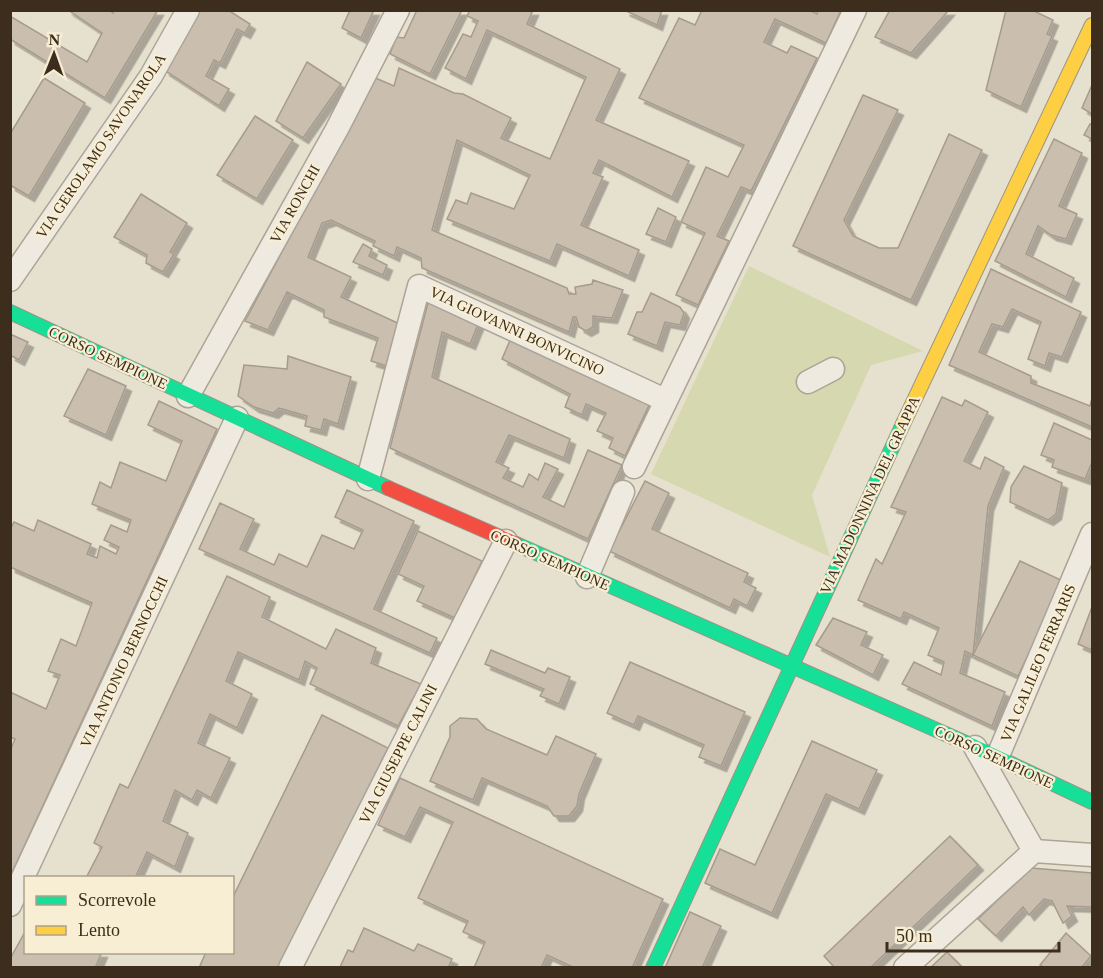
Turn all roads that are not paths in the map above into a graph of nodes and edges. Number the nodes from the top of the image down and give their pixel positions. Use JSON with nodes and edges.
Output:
{"nodes":[{"id":1,"x":188,"y":10,"type":"edge"},
{"id":2,"x":398,"y":10,"type":"edge"},
{"id":3,"x":855,"y":10,"type":"edge"},
{"id":4,"x":1092,"y":25,"type":"edge"},
{"id":5,"x":10,"y":280,"type":"edge"},
{"id":6,"x":10,"y":312,"type":"edge"},
{"id":7,"x":833,"y":369,"type":"dead end"},
{"id":8,"x":808,"y":382,"type":"dead end"},
{"id":9,"x":188,"y":396,"type":"junction"},
{"id":10,"x":665,"y":400,"type":"junction"},
{"id":11,"x":237,"y":418,"type":"junction"},
{"id":12,"x":634,"y":467,"type":"dead end"},
{"id":13,"x":368,"y":479,"type":"junction"},
{"id":14,"x":623,"y":492,"type":"dead end"},
{"id":15,"x":1092,"y":534,"type":"edge"},
{"id":16,"x":506,"y":541,"type":"junction"},
{"id":17,"x":587,"y":577,"type":"junction"},
{"id":18,"x":790,"y":666,"type":"junction"},
{"id":19,"x":975,"y":747,"type":"junction"},
{"id":20,"x":997,"y":758,"type":"junction"},
{"id":21,"x":1092,"y":802,"type":"edge"},
{"id":22,"x":1034,"y":851,"type":"junction"},
{"id":23,"x":1092,"y":855,"type":"edge"},
{"id":24,"x":10,"y":905,"type":"edge"},
{"id":25,"x":290,"y":968,"type":"edge"},
{"id":26,"x":653,"y":968,"type":"edge"},
{"id":27,"x":906,"y":968,"type":"edge"}],
"edges":[{"from":1,"to":5,"type":"street","name":"VIA GEROLAMO SAVONAROLA"},
{"from":2,"to":9,"type":"street","name":"VIA RONCHI"},
{"from":3,"to":10,"type":"street"},
{"from":4,"to":18,"type":"main road","name":"VIA MADONNINA DEL GRAPPA"},
{"from":6,"to":9,"type":"main road","name":"CORSO SEMPIONE"},
{"from":7,"to":8,"type":"street"},
{"from":9,"to":11,"type":"main road","name":"CORSO SEMPIONE"},
{"from":10,"to":12,"type":"street"},
{"from":10,"to":13,"type":"street","name":"VIA GIOVANNI BONVICINO"},
{"from":11,"to":13,"type":"main road","name":"CORSO SEMPIONE"},
{"from":11,"to":24,"type":"street","name":"VIA ANTONIO BERNOCCHI"},
{"from":13,"to":16,"type":"main road","name":"CORSO SEMPIONE"},
{"from":14,"to":17,"type":"street"},
{"from":15,"to":20,"type":"street","name":"VIA GALILEO FERRARIS"},
{"from":16,"to":17,"type":"main road","name":"CORSO SEMPIONE"},
{"from":16,"to":25,"type":"street","name":"VIA GIUSEPPE CALINI"},
{"from":17,"to":18,"type":"main road","name":"CORSO SEMPIONE"},
{"from":18,"to":19,"type":"main road","name":"CORSO SEMPIONE"},
{"from":18,"to":26,"type":"main road","name":"VIA MADONNINA DEL GRAPPA"},
{"from":19,"to":20,"type":"main road","name":"CORSO SEMPIONE"},
{"from":19,"to":22,"type":"street"},
{"from":20,"to":21,"type":"main road","name":"CORSO SEMPIONE"},
{"from":22,"to":23,"type":"street"},
{"from":22,"to":27,"type":"street"}]}
